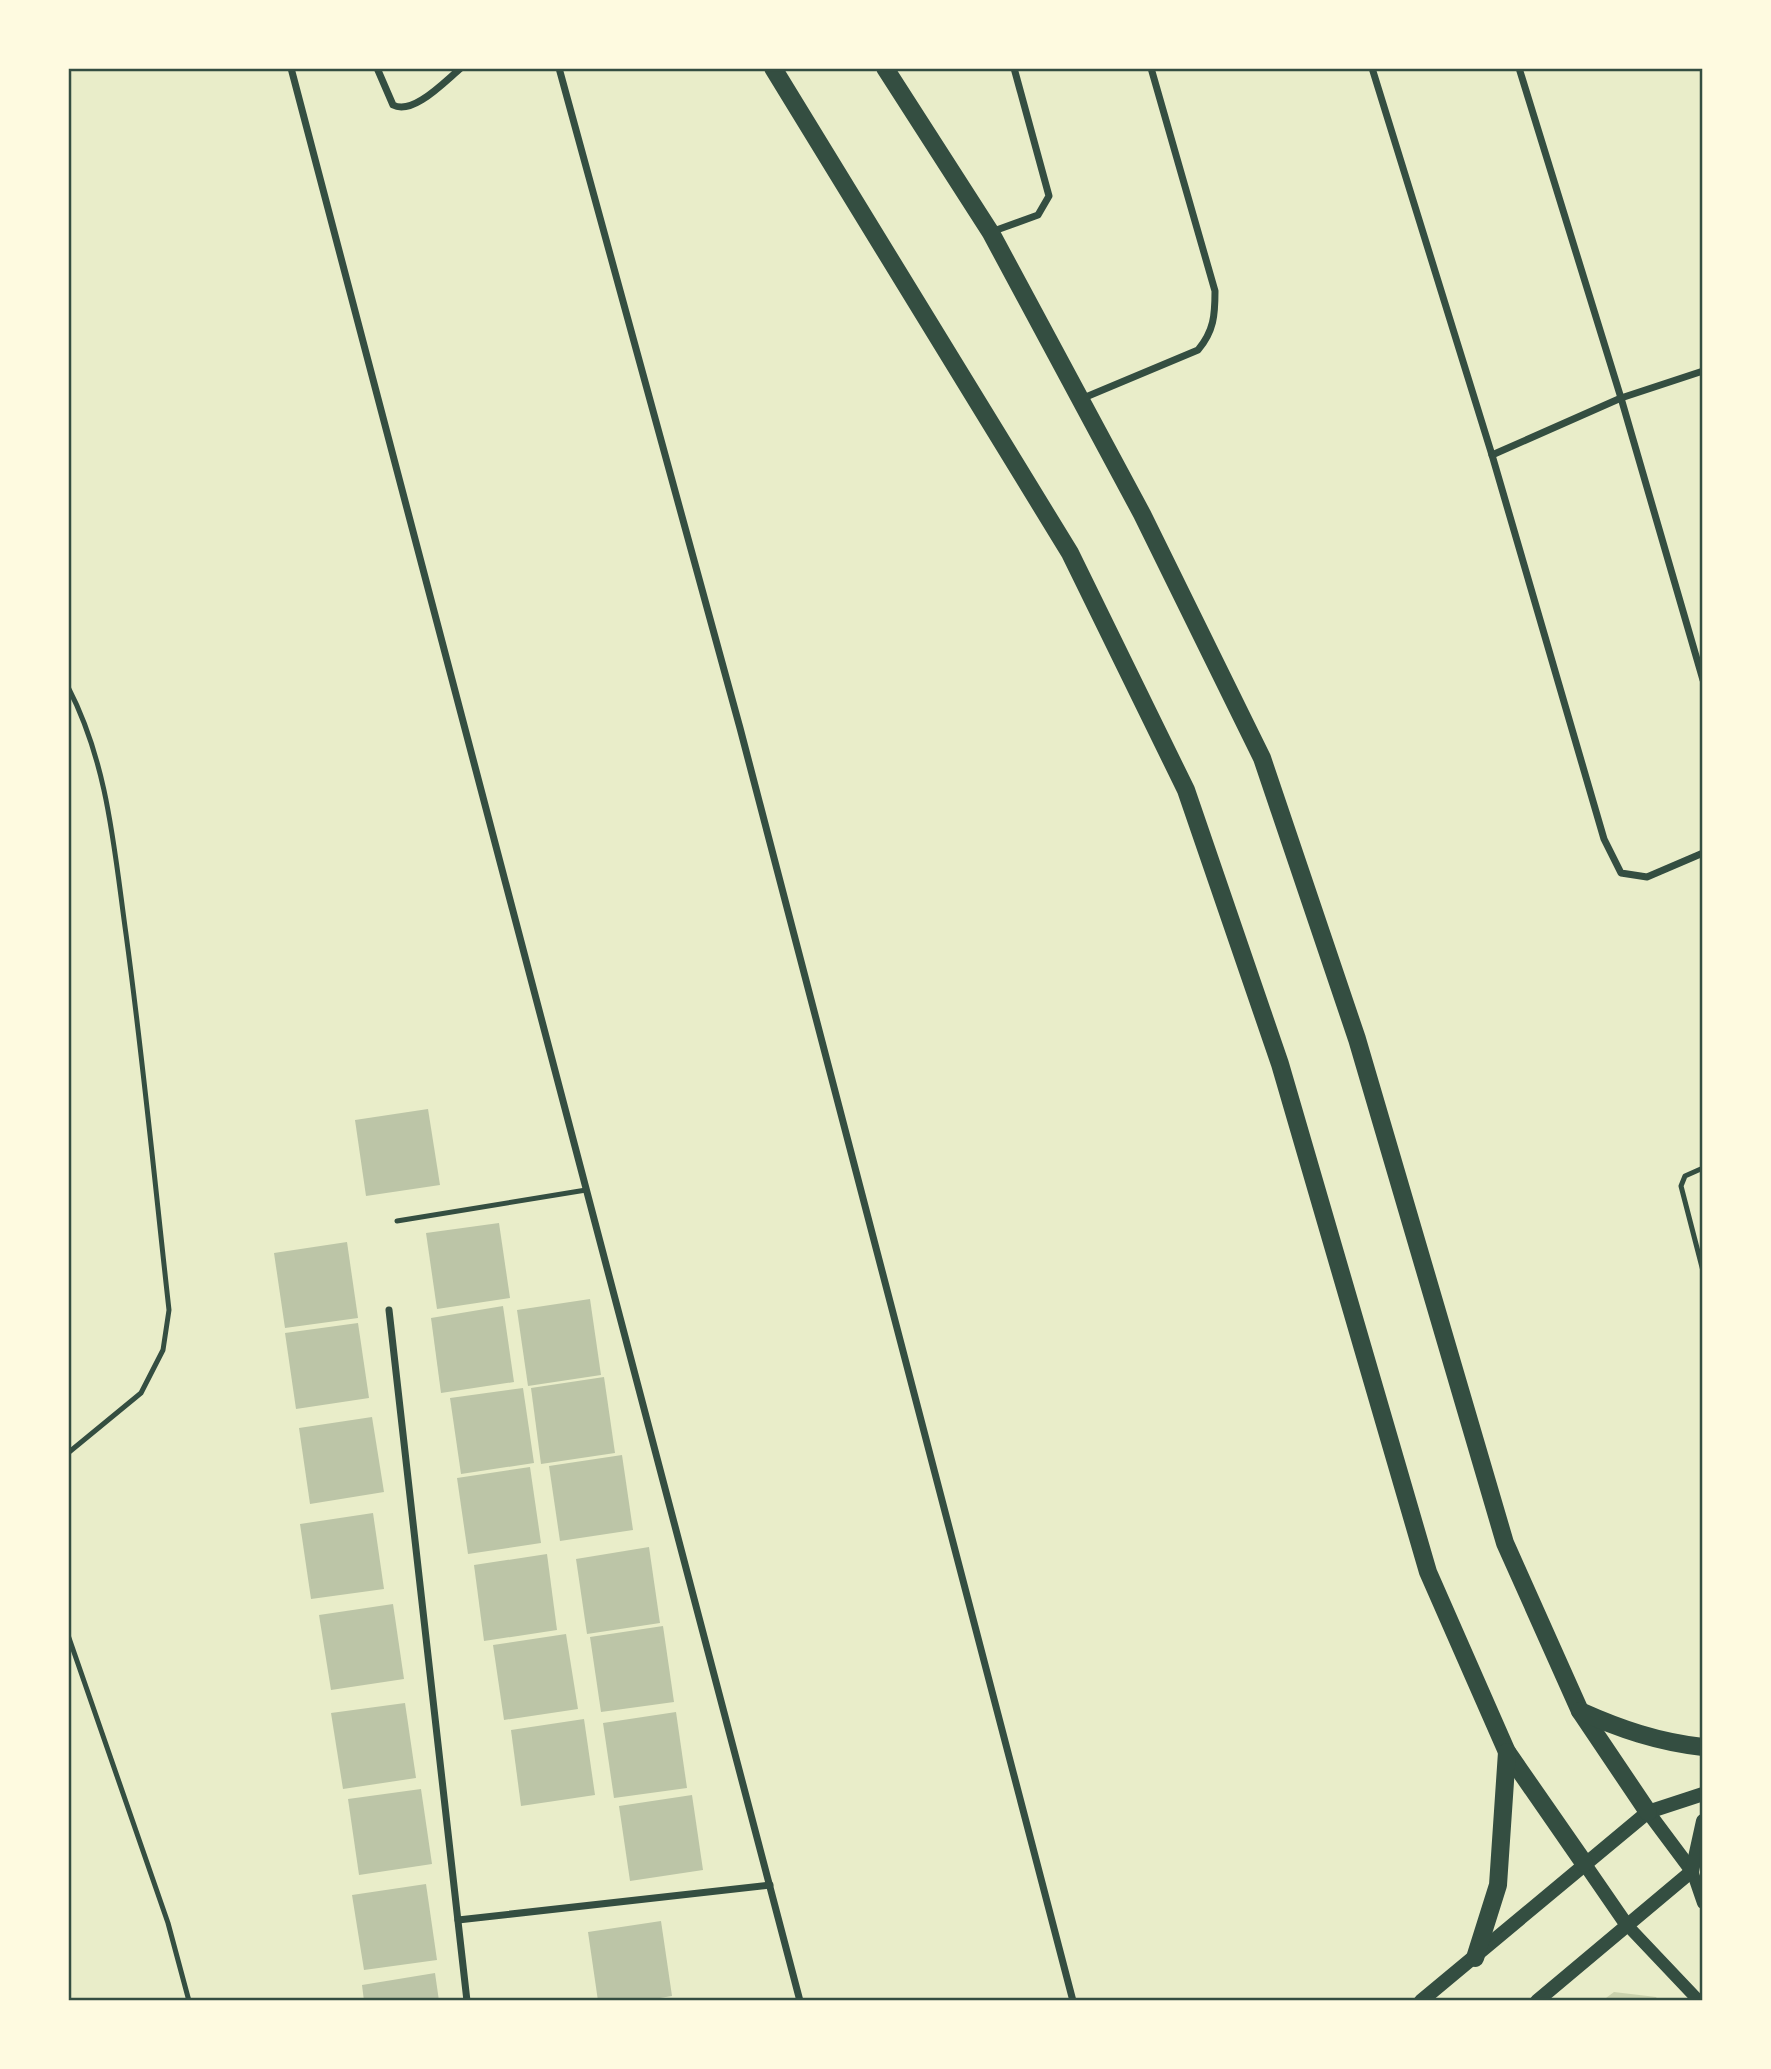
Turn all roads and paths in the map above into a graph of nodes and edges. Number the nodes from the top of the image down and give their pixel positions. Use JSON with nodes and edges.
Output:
{"nodes":[{"id":1,"x":291,"y":68,"type":"edge"},
{"id":2,"x":377,"y":68,"type":"edge"},
{"id":3,"x":461,"y":68,"type":"edge"},
{"id":4,"x":559,"y":68,"type":"edge"},
{"id":5,"x":773,"y":68,"type":"edge"},
{"id":6,"x":884,"y":68,"type":"edge"},
{"id":7,"x":1014,"y":68,"type":"edge"},
{"id":8,"x":1151,"y":68,"type":"edge"},
{"id":9,"x":1372,"y":68,"type":"edge"},
{"id":10,"x":1519,"y":68,"type":"edge"},
{"id":11,"x":990,"y":233,"type":"junction"},
{"id":12,"x":1703,"y":371,"type":"edge"},
{"id":13,"x":1621,"y":398,"type":"junction"},
{"id":14,"x":1081,"y":399,"type":"junction"},
{"id":15,"x":1492,"y":455,"type":"junction"},
{"id":16,"x":1703,"y":680,"type":"edge"},
{"id":17,"x":68,"y":687,"type":"edge"},
{"id":18,"x":1703,"y":853,"type":"edge"},
{"id":19,"x":1703,"y":1168,"type":"edge"},
{"id":20,"x":586,"y":1190,"type":"junction"},
{"id":21,"x":397,"y":1221,"type":"dead end"},
{"id":22,"x":1703,"y":1270,"type":"edge"},
{"id":23,"x":389,"y":1310,"type":"dead end"},
{"id":24,"x":68,"y":1453,"type":"edge"},
{"id":25,"x":68,"y":1635,"type":"edge"},
{"id":26,"x":1580,"y":1712,"type":"junction"},
{"id":27,"x":1703,"y":1747,"type":"edge"},
{"id":28,"x":1507,"y":1752,"type":"junction"},
{"id":29,"x":1703,"y":1794,"type":"edge"},
{"id":30,"x":1648,"y":1812,"type":"junction"},
{"id":31,"x":1703,"y":1821,"type":"edge"},
{"id":32,"x":1584,"y":1863,"type":"junction"},
{"id":33,"x":1692,"y":1871,"type":"junction"},
{"id":34,"x":769,"y":1885,"type":"junction"},
{"id":35,"x":1703,"y":1903,"type":"edge"},
{"id":36,"x":458,"y":1920,"type":"junction"},
{"id":37,"x":1626,"y":1924,"type":"junction"},
{"id":38,"x":1475,"y":1958,"type":"junction"},
{"id":39,"x":189,"y":2001,"type":"edge"},
{"id":40,"x":467,"y":2001,"type":"edge"},
{"id":41,"x":800,"y":2001,"type":"edge"},
{"id":42,"x":1073,"y":2001,"type":"edge"},
{"id":43,"x":1421,"y":2001,"type":"edge"},
{"id":44,"x":1536,"y":2001,"type":"edge"},
{"id":45,"x":1699,"y":2001,"type":"edge"}],
"edges":[{"from":1,"to":20,"type":"street"},
{"from":2,"to":3,"type":"street"},
{"from":4,"to":42,"type":"street"},
{"from":5,"to":28,"type":"main road"},
{"from":6,"to":11,"type":"main road"},
{"from":7,"to":11,"type":"street"},
{"from":8,"to":14,"type":"street"},
{"from":9,"to":15,"type":"street"},
{"from":10,"to":13,"type":"street"},
{"from":11,"to":14,"type":"main road"},
{"from":12,"to":13,"type":"street"},
{"from":13,"to":15,"type":"street"},
{"from":13,"to":16,"type":"street"},
{"from":14,"to":26,"type":"main road"},
{"from":15,"to":18,"type":"street"},
{"from":17,"to":24,"type":"lane"},
{"from":19,"to":22,"type":"lane"},
{"from":20,"to":21,"type":"lane"},
{"from":20,"to":34,"type":"street"},
{"from":23,"to":36,"type":"street"},
{"from":25,"to":39,"type":"lane"},
{"from":26,"to":27,"type":"main road"},
{"from":26,"to":30,"type":"main road"},
{"from":28,"to":32,"type":"main road"},
{"from":28,"to":38,"type":"main road"},
{"from":29,"to":30,"type":"main road"},
{"from":30,"to":32,"type":"main road"},
{"from":30,"to":33,"type":"main road"},
{"from":31,"to":33,"type":"main road"},
{"from":32,"to":37,"type":"main road"},
{"from":32,"to":38,"type":"main road"},
{"from":33,"to":35,"type":"street"},
{"from":33,"to":37,"type":"main road"},
{"from":34,"to":36,"type":"street"},
{"from":34,"to":41,"type":"street"},
{"from":36,"to":40,"type":"street"},
{"from":37,"to":44,"type":"main road"},
{"from":37,"to":45,"type":"street"},
{"from":38,"to":43,"type":"main road"}]}
